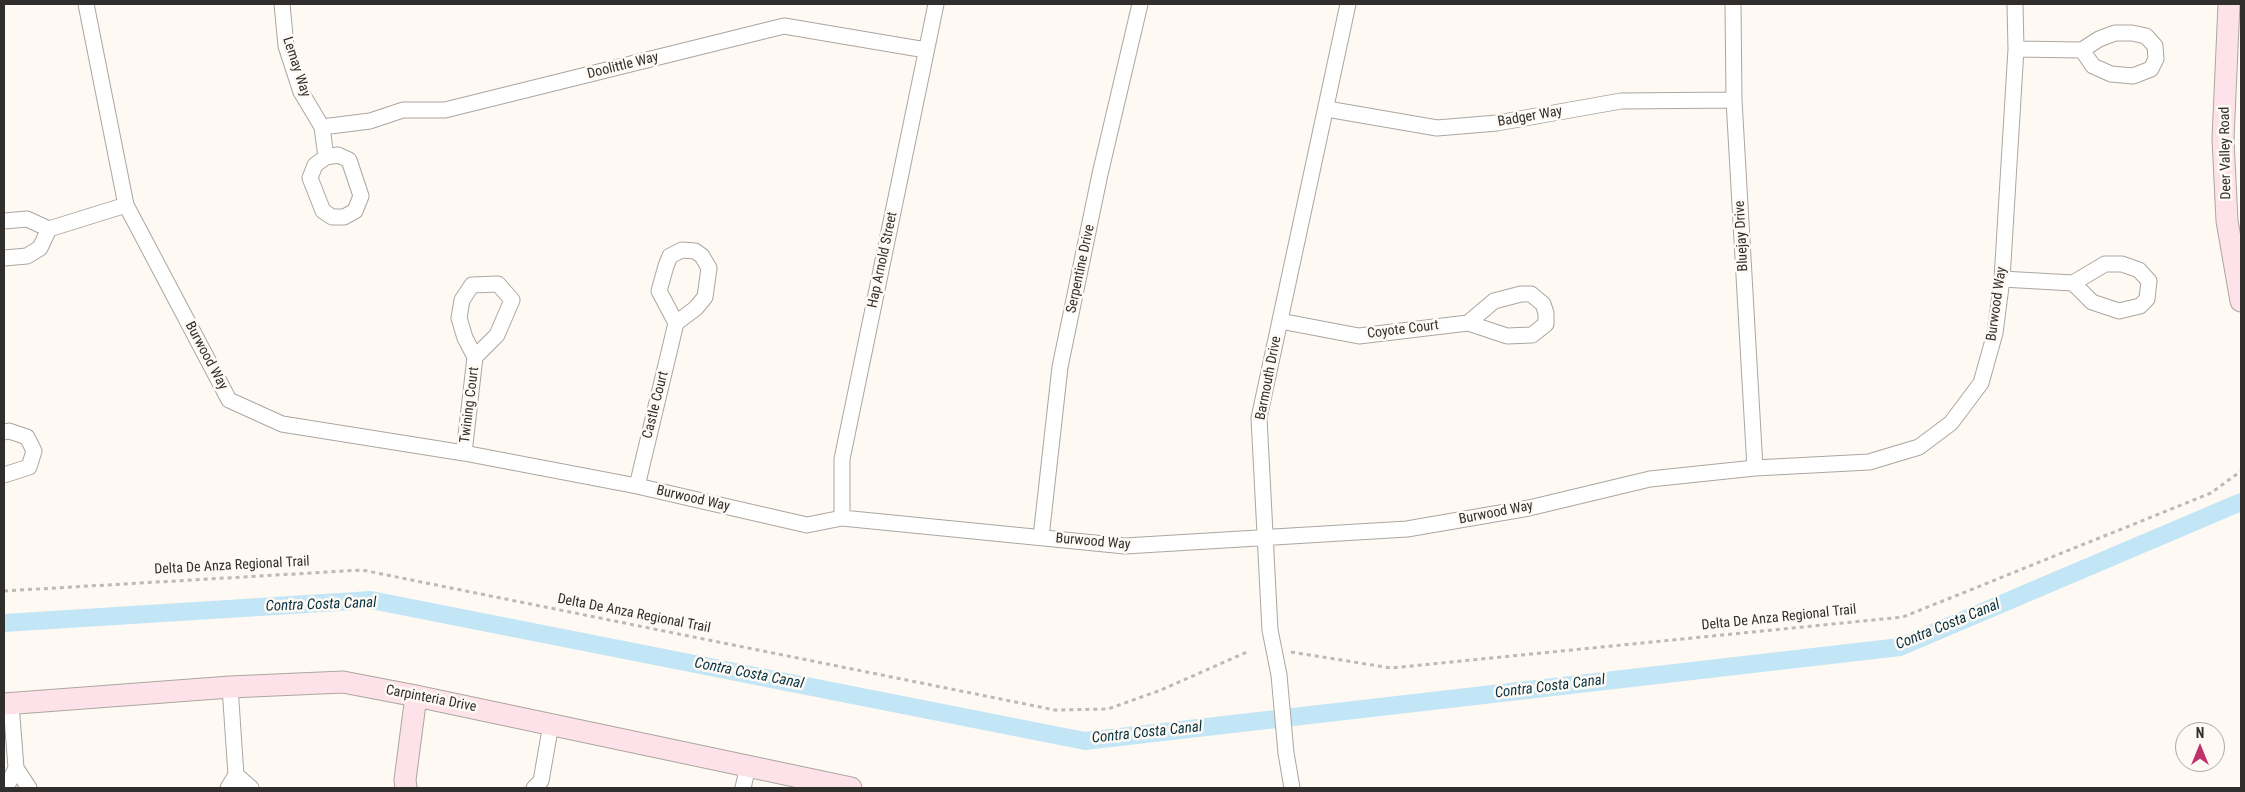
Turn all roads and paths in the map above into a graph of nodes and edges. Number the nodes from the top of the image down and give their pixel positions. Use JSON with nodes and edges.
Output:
{"nodes":[{"id":1,"x":86,"y":4,"type":"edge"},
{"id":2,"x":282,"y":4,"type":"edge"},
{"id":3,"x":936,"y":4,"type":"edge"},
{"id":4,"x":1140,"y":4,"type":"edge"},
{"id":5,"x":1348,"y":4,"type":"edge"},
{"id":6,"x":1733,"y":4,"type":"edge"},
{"id":7,"x":2016,"y":4,"type":"edge"},
{"id":8,"x":2229,"y":4,"type":"edge"},
{"id":9,"x":2016,"y":49,"type":"junction"},
{"id":10,"x":926,"y":50,"type":"junction"},
{"id":11,"x":2082,"y":50,"type":"dead end"},
{"id":12,"x":1734,"y":100,"type":"junction"},
{"id":13,"x":1327,"y":109,"type":"junction"},
{"id":14,"x":322,"y":128,"type":"junction"},
{"id":15,"x":326,"y":157,"type":"dead end"},
{"id":16,"x":126,"y":205,"type":"junction"},
{"id":17,"x":4,"y":221,"type":"edge"},
{"id":18,"x":49,"y":229,"type":"junction"},
{"id":19,"x":4,"y":258,"type":"edge"},
{"id":20,"x":2002,"y":279,"type":"junction"},
{"id":21,"x":2073,"y":283,"type":"junction"},
{"id":22,"x":2241,"y":301,"type":"edge"},
{"id":23,"x":1280,"y":321,"type":"junction"},
{"id":24,"x":1468,"y":323,"type":"junction"},
{"id":25,"x":676,"y":324,"type":"junction"},
{"id":26,"x":475,"y":357,"type":"junction"},
{"id":27,"x":4,"y":432,"type":"edge"},
{"id":28,"x":464,"y":453,"type":"junction"},
{"id":29,"x":1755,"y":468,"type":"junction"},
{"id":30,"x":2241,"y":471,"type":"edge"},
{"id":31,"x":4,"y":475,"type":"edge"},
{"id":32,"x":637,"y":486,"type":"junction"},
{"id":33,"x":842,"y":518,"type":"junction"},
{"id":34,"x":1041,"y":537,"type":"junction"},
{"id":35,"x":1264,"y":539,"type":"junction"},
{"id":36,"x":4,"y":591,"type":"edge"},
{"id":37,"x":1247,"y":652,"type":"dead end"},
{"id":38,"x":1291,"y":652,"type":"dead end"},
{"id":39,"x":230,"y":687,"type":"junction"},
{"id":40,"x":416,"y":696,"type":"junction"},
{"id":41,"x":7,"y":704,"type":"edge"},
{"id":42,"x":551,"y":724,"type":"junction"},
{"id":43,"x":748,"y":766,"type":"junction"},
{"id":44,"x":16,"y":768,"type":"junction"},
{"id":45,"x":232,"y":782,"type":"edge"},
{"id":46,"x":787,"y":782,"type":"edge"},
{"id":47,"x":541,"y":786,"type":"edge"},
{"id":48,"x":6,"y":788,"type":"edge"},
{"id":49,"x":29,"y":788,"type":"edge"},
{"id":50,"x":251,"y":788,"type":"edge"},
{"id":51,"x":406,"y":788,"type":"edge"},
{"id":52,"x":743,"y":788,"type":"edge"},
{"id":53,"x":851,"y":788,"type":"edge"},
{"id":54,"x":1292,"y":788,"type":"edge"}],
"edges":[{"from":1,"to":16,"type":"street","name":"Burwood Way"},
{"from":2,"to":14,"type":"street","name":"Lemay Way"},
{"from":3,"to":10,"type":"street","name":"Hap Arnold Street"},
{"from":4,"to":34,"type":"street","name":"Serpentine Drive"},
{"from":5,"to":13,"type":"street","name":"Barmouth Drive"},
{"from":6,"to":12,"type":"street","name":"Bluejay Drive"},
{"from":7,"to":9,"type":"street","name":"Burwood Way"},
{"from":8,"to":22,"type":"street","name":"Deer Valley Road"},
{"from":9,"to":11,"type":"street"},
{"from":9,"to":20,"type":"street","name":"Burwood Way"},
{"from":10,"to":14,"type":"street","name":"Doolittle Way"},
{"from":10,"to":33,"type":"street","name":"Hap Arnold Street"},
{"from":12,"to":13,"type":"street","name":"Badger Way"},
{"from":12,"to":29,"type":"street","name":"Bluejay Drive"},
{"from":13,"to":23,"type":"street","name":"Barmouth Drive"},
{"from":14,"to":15,"type":"street"},
{"from":16,"to":18,"type":"street"},
{"from":16,"to":28,"type":"street","name":"Burwood Way"},
{"from":17,"to":18,"type":"street"},
{"from":18,"to":19,"type":"street"},
{"from":20,"to":21,"type":"street"},
{"from":20,"to":29,"type":"street","name":"Burwood Way"},
{"from":21,"to":21,"type":"street"},
{"from":23,"to":24,"type":"street","name":"Coyote Court"},
{"from":23,"to":35,"type":"street","name":"Barmouth Drive"},
{"from":24,"to":24,"type":"street","name":"Coyote Court"},
{"from":25,"to":25,"type":"street"},
{"from":25,"to":32,"type":"street","name":"Castle Court"},
{"from":26,"to":26,"type":"street","name":"Twining Court"},
{"from":26,"to":28,"type":"street","name":"Twining Court"},
{"from":27,"to":31,"type":"street"},
{"from":28,"to":32,"type":"street","name":"Burwood Way"},
{"from":29,"to":35,"type":"street","name":"Burwood Way"},
{"from":30,"to":38,"type":"path","name":"Delta De Anza Regional Trail"},
{"from":32,"to":33,"type":"street","name":"Burwood Way"},
{"from":33,"to":34,"type":"street","name":"Burwood Way"},
{"from":34,"to":35,"type":"street","name":"Burwood Way"},
{"from":35,"to":54,"type":"street","name":"Barmouth Drive"},
{"from":36,"to":37,"type":"path","name":"Delta De Anza Regional Trail"},
{"from":39,"to":40,"type":"street","name":"Carpinteria Drive"},
{"from":39,"to":41,"type":"street","name":"Carpinteria Drive"},
{"from":39,"to":45,"type":"street"},
{"from":40,"to":42,"type":"street","name":"Carpinteria Drive"},
{"from":40,"to":51,"type":"street"},
{"from":41,"to":44,"type":"street"},
{"from":42,"to":43,"type":"street","name":"Carpinteria Drive"},
{"from":42,"to":47,"type":"street"},
{"from":43,"to":46,"type":"street","name":"Carpinteria Drive"},
{"from":43,"to":52,"type":"street"},
{"from":44,"to":48,"type":"street"},
{"from":44,"to":49,"type":"street"},
{"from":45,"to":50,"type":"street"},
{"from":46,"to":53,"type":"street","name":"Carpinteria Drive"}]}
